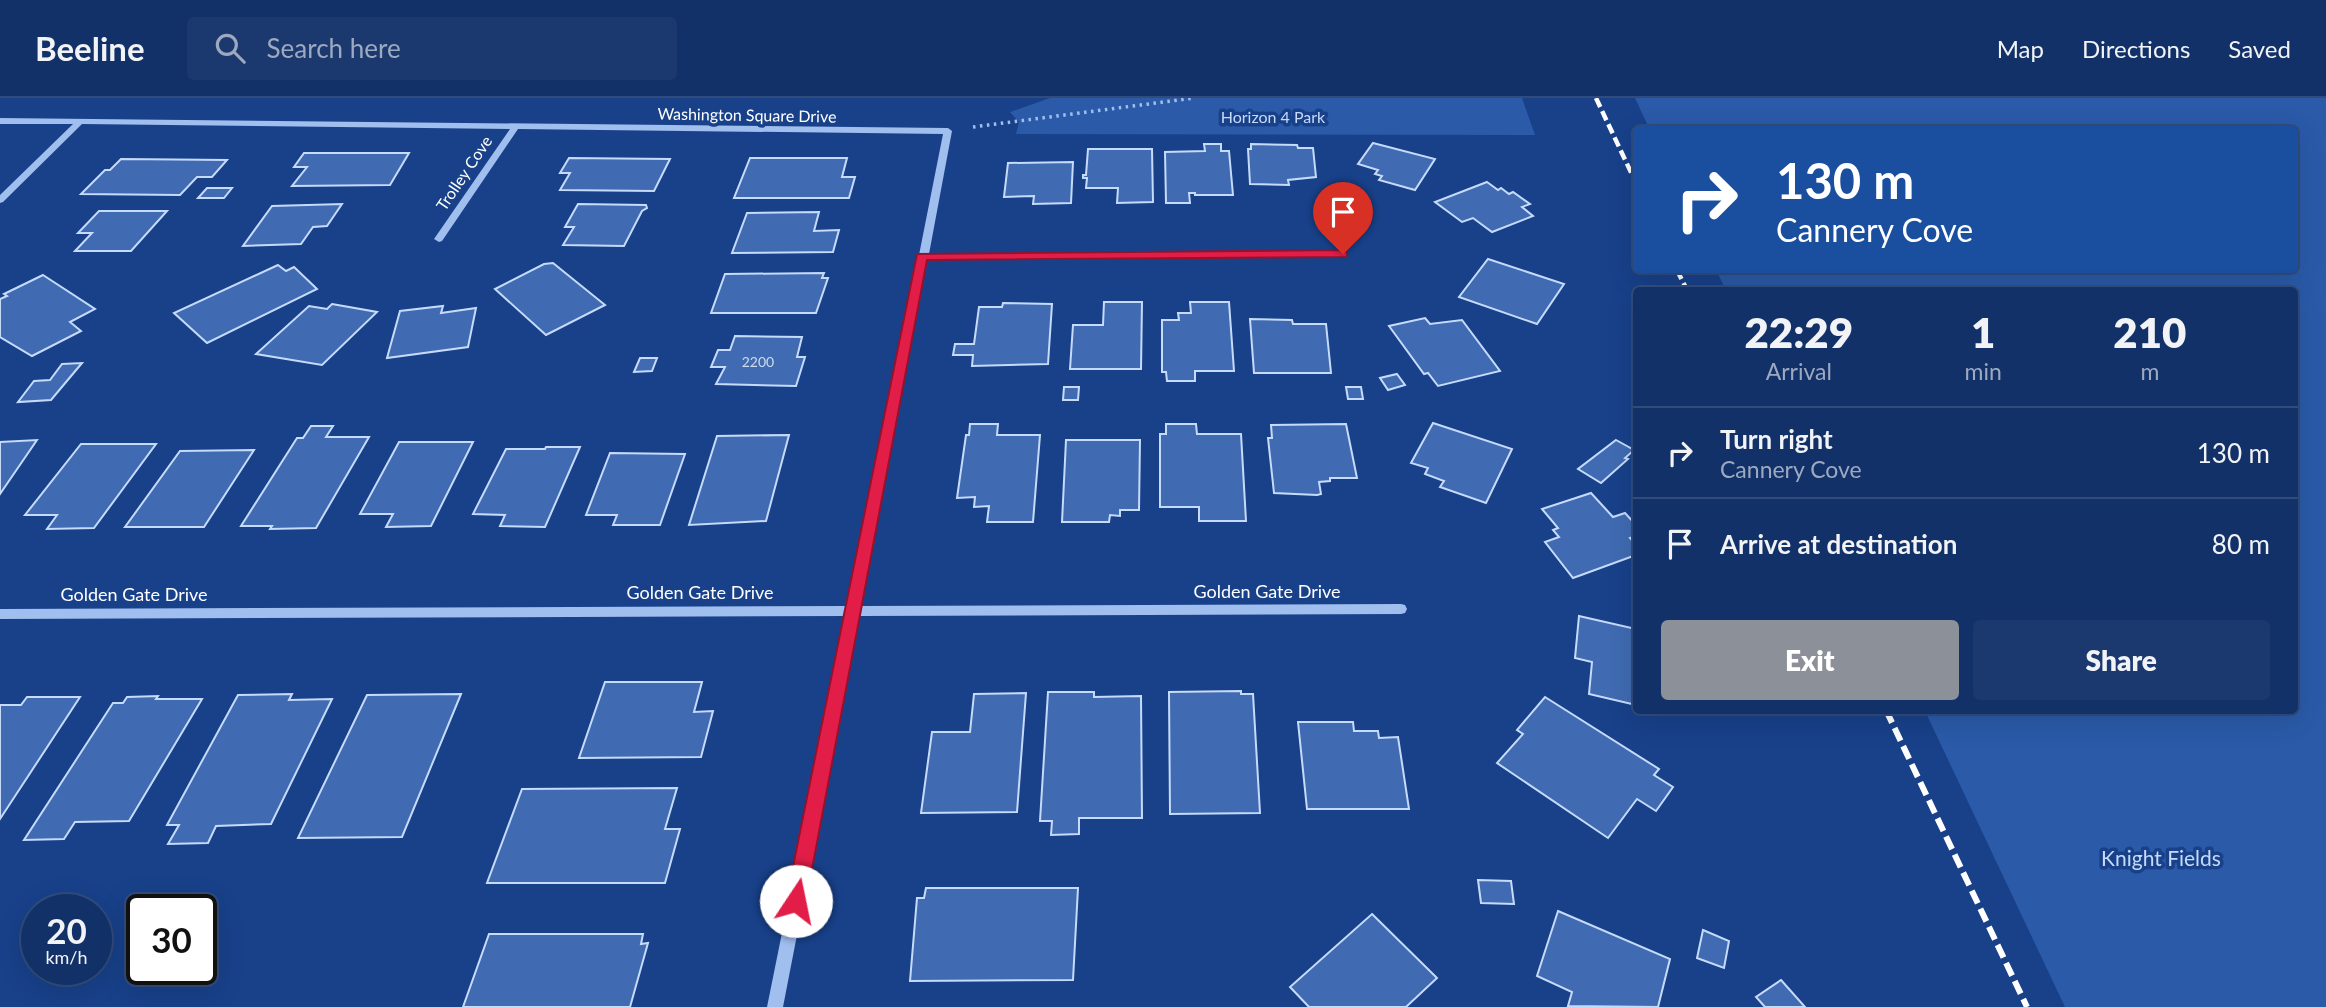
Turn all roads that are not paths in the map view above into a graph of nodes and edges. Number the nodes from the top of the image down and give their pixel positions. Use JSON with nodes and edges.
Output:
{"nodes":[{"id":1,"x":0,"y":121,"type":"edge"},
{"id":2,"x":81,"y":121,"type":"junction"},
{"id":3,"x":516,"y":126,"type":"junction"},
{"id":4,"x":0,"y":200,"type":"edge"},
{"id":5,"x":439,"y":239,"type":"dead end"},
{"id":6,"x":1343,"y":254,"type":"dead end"},
{"id":7,"x":921,"y":257,"type":"junction"},
{"id":8,"x":1401,"y":609,"type":"dead end"},
{"id":9,"x":854,"y":610,"type":"junction"},
{"id":10,"x":0,"y":614,"type":"edge"},
{"id":11,"x":775,"y":1007,"type":"edge"}],
"edges":[{"from":1,"to":2,"type":"street","name":"Washington Square Drive"},
{"from":2,"to":3,"type":"street","name":"Washington Square Drive"},
{"from":2,"to":4,"type":"street"},
{"from":3,"to":5,"type":"street","name":"Trolley Cove"},
{"from":3,"to":7,"type":"street","name":"Washington Square Drive"},
{"from":6,"to":7,"type":"street"},
{"from":7,"to":9,"type":"street"},
{"from":8,"to":9,"type":"street","name":"Golden Gate Drive"},
{"from":9,"to":10,"type":"street","name":"Golden Gate Drive"},
{"from":9,"to":11,"type":"street"}]}
